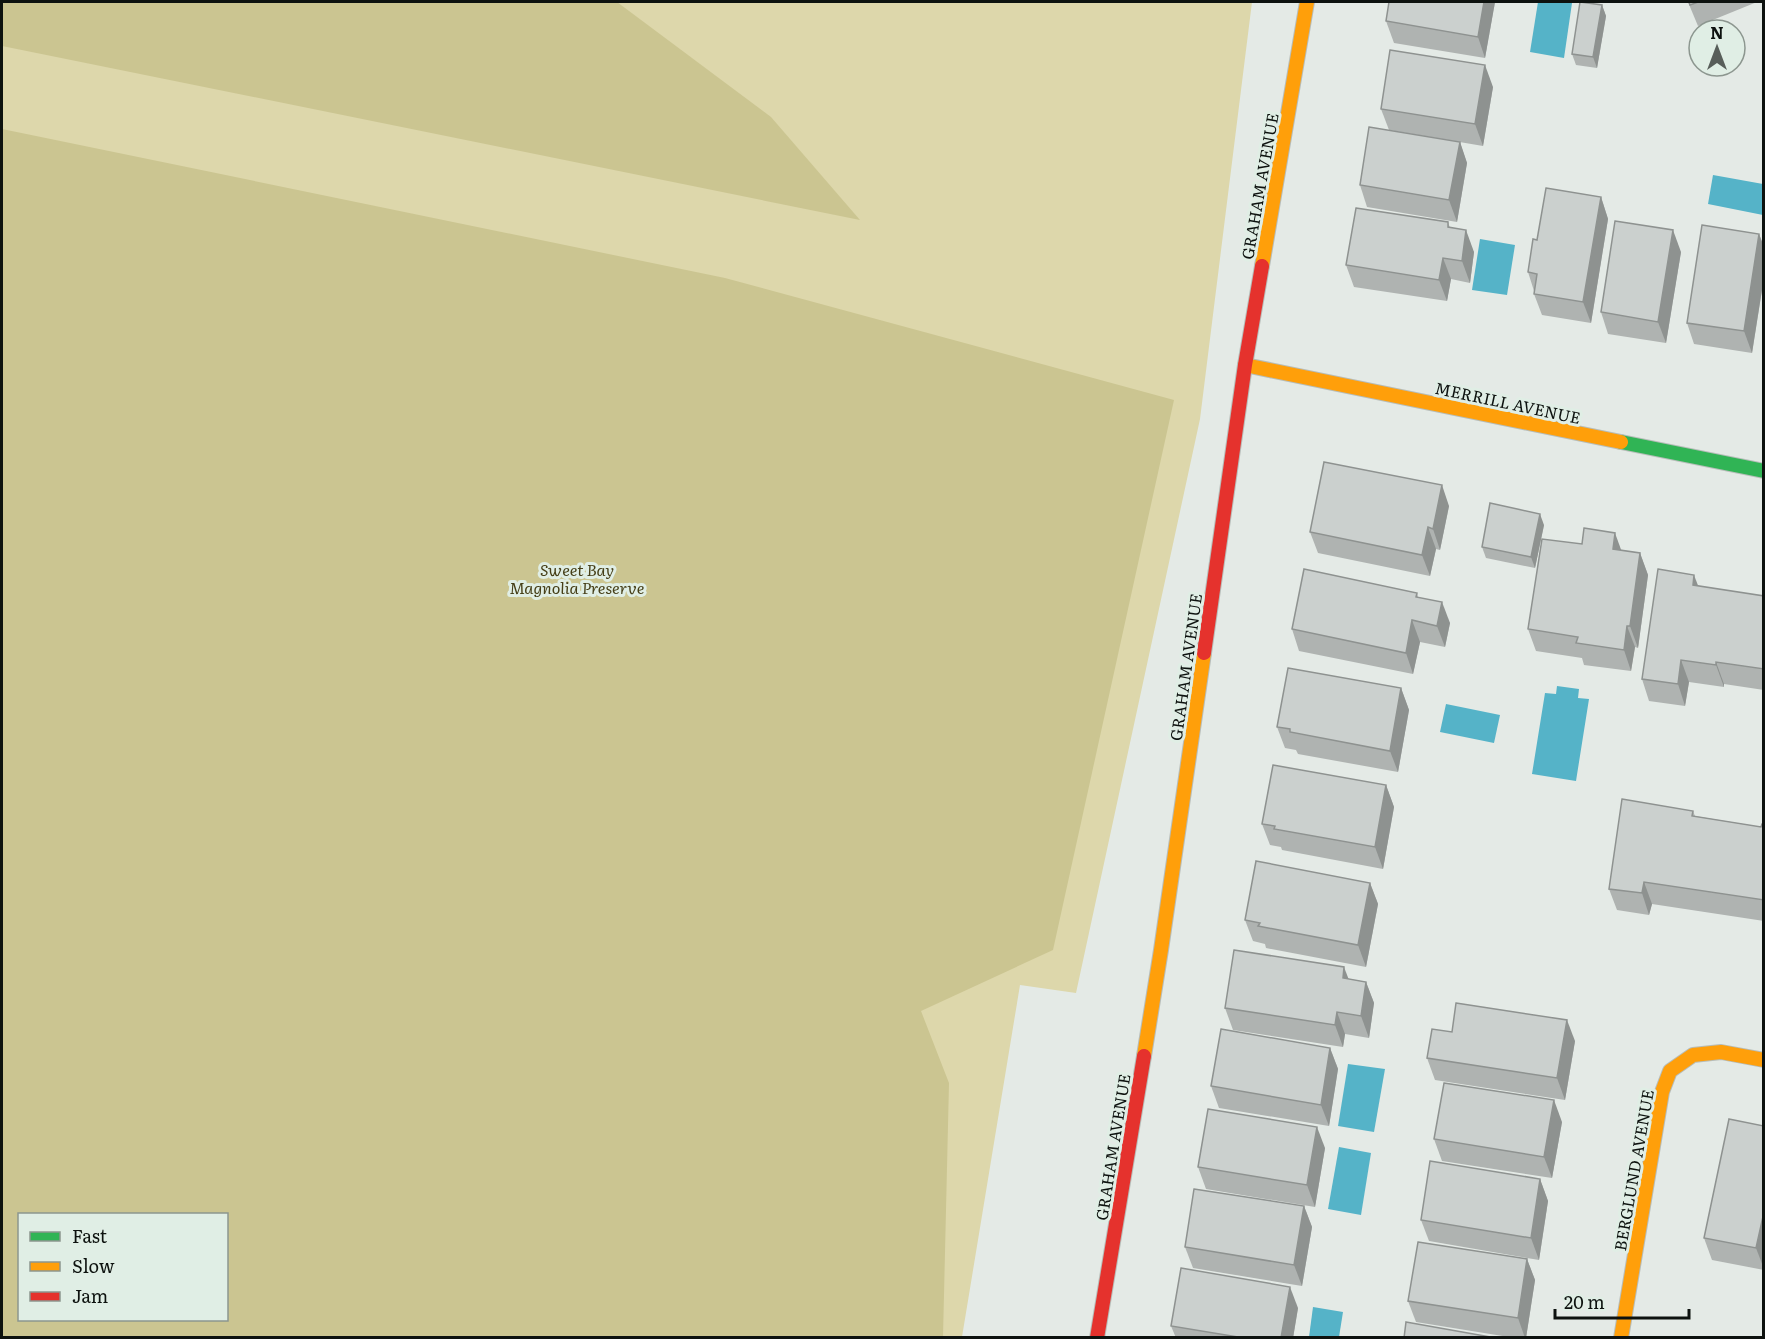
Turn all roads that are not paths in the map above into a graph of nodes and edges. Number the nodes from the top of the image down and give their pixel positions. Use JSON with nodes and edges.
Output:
{"nodes":[{"id":1,"x":1307,"y":2,"type":"edge"},
{"id":2,"x":1245,"y":365,"type":"junction"},
{"id":3,"x":1764,"y":471,"type":"edge"},
{"id":4,"x":1764,"y":1060,"type":"edge"},
{"id":5,"x":1097,"y":1338,"type":"edge"},
{"id":6,"x":1621,"y":1338,"type":"edge"}],
"edges":[{"from":1,"to":2,"type":"street","name":"GRAHAM AVENUE"},
{"from":2,"to":3,"type":"street","name":"MERRILL AVENUE"},
{"from":2,"to":5,"type":"street","name":"GRAHAM AVENUE"},
{"from":4,"to":6,"type":"street","name":"BERGLUND AVENUE"}]}
